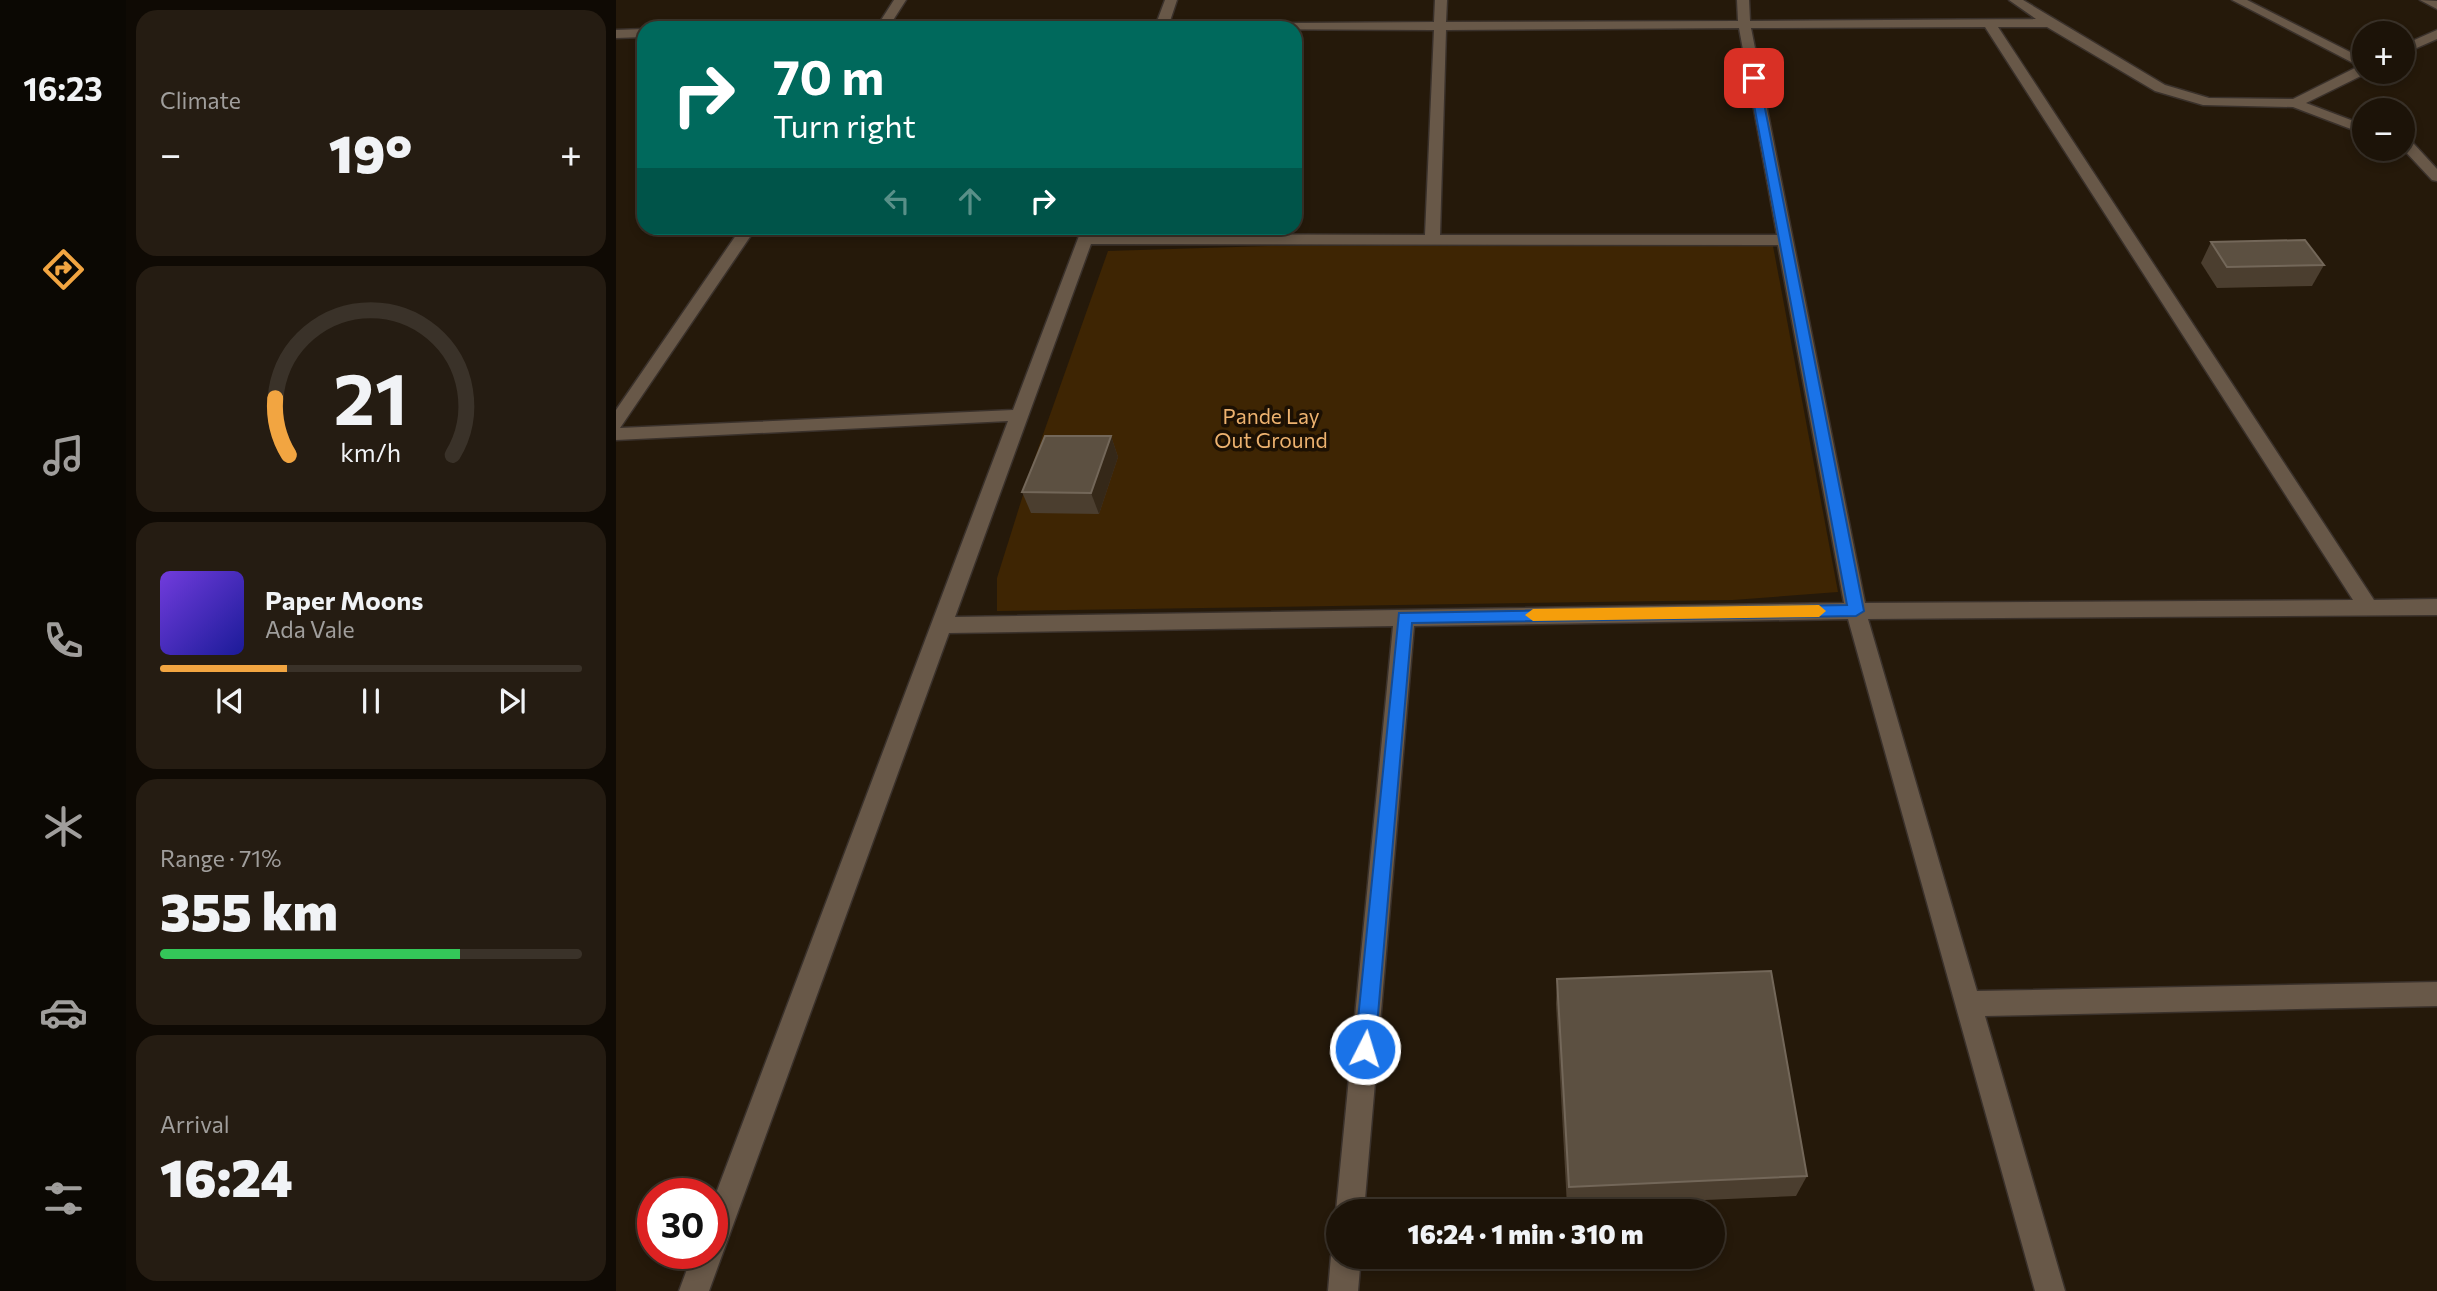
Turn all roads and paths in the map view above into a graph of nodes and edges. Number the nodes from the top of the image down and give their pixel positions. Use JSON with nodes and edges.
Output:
{"nodes":[{"id":1,"x":900,"y":0,"type":"edge"},
{"id":2,"x":1171,"y":0,"type":"edge"},
{"id":3,"x":1441,"y":0,"type":"edge"},
{"id":4,"x":1743,"y":0,"type":"edge"},
{"id":5,"x":2015,"y":0,"type":"edge"},
{"id":6,"x":2238,"y":0,"type":"edge"},
{"id":7,"x":2426,"y":0,"type":"edge"},
{"id":8,"x":2437,"y":5,"type":"edge"},
{"id":9,"x":886,"y":21,"type":"edge"},
{"id":10,"x":1163,"y":21,"type":"edge"},
{"id":11,"x":1989,"y":23,"type":"junction"},
{"id":12,"x":2050,"y":23,"type":"junction"},
{"id":13,"x":1744,"y":24,"type":"junction"},
{"id":14,"x":1302,"y":26,"type":"edge"},
{"id":15,"x":1440,"y":26,"type":"junction"},
{"id":16,"x":637,"y":33,"type":"edge"},
{"id":17,"x":616,"y":34,"type":"edge"},
{"id":18,"x":2437,"y":34,"type":"edge"},
{"id":19,"x":2415,"y":44,"type":"edge"},
{"id":20,"x":2352,"y":58,"type":"edge"},
{"id":21,"x":2352,"y":75,"type":"edge"},
{"id":22,"x":2295,"y":103,"type":"junction"},
{"id":23,"x":2352,"y":125,"type":"edge"},
{"id":24,"x":2415,"y":149,"type":"edge"},
{"id":25,"x":2415,"y":155,"type":"edge"},
{"id":26,"x":2437,"y":157,"type":"edge"},
{"id":27,"x":2437,"y":177,"type":"edge"},
{"id":28,"x":743,"y":235,"type":"edge"},
{"id":29,"x":1086,"y":235,"type":"edge"},
{"id":30,"x":1186,"y":235,"type":"edge"},
{"id":31,"x":1432,"y":240,"type":"junction"},
{"id":32,"x":1786,"y":240,"type":"junction"},
{"id":33,"x":1019,"y":415,"type":"junction"},
{"id":34,"x":616,"y":423,"type":"edge"},
{"id":35,"x":616,"y":434,"type":"edge"},
{"id":36,"x":2437,"y":607,"type":"edge"},
{"id":37,"x":2369,"y":608,"type":"junction"},
{"id":38,"x":1856,"y":611,"type":"junction"},
{"id":39,"x":1404,"y":617,"type":"junction"},
{"id":40,"x":942,"y":625,"type":"junction"},
{"id":41,"x":2437,"y":994,"type":"edge"},
{"id":42,"x":1968,"y":1004,"type":"junction"},
{"id":43,"x":1351,"y":1199,"type":"edge"},
{"id":44,"x":728,"y":1200,"type":"edge"},
{"id":45,"x":702,"y":1269,"type":"edge"},
{"id":46,"x":1345,"y":1269,"type":"edge"},
{"id":47,"x":694,"y":1291,"type":"edge"},
{"id":48,"x":1343,"y":1291,"type":"edge"},
{"id":49,"x":2050,"y":1291,"type":"edge"}],
"edges":[{"from":1,"to":9,"type":"street"},
{"from":2,"to":10,"type":"street"},
{"from":3,"to":15,"type":"street"},
{"from":4,"to":13,"type":"street"},
{"from":5,"to":12,"type":"street"},
{"from":6,"to":20,"type":"street"},
{"from":7,"to":8,"type":"street"},
{"from":11,"to":12,"type":"street"},
{"from":11,"to":13,"type":"street"},
{"from":11,"to":37,"type":"street"},
{"from":12,"to":22,"type":"street"},
{"from":13,"to":15,"type":"street"},
{"from":13,"to":32,"type":"street"},
{"from":14,"to":15,"type":"street"},
{"from":15,"to":31,"type":"street"},
{"from":16,"to":17,"type":"street"},
{"from":18,"to":19,"type":"street"},
{"from":21,"to":22,"type":"street"},
{"from":22,"to":23,"type":"street"},
{"from":24,"to":26,"type":"street"},
{"from":25,"to":27,"type":"street"},
{"from":28,"to":34,"type":"street"},
{"from":29,"to":33,"type":"street"},
{"from":30,"to":31,"type":"street"},
{"from":31,"to":32,"type":"street"},
{"from":32,"to":38,"type":"street"},
{"from":33,"to":35,"type":"street"},
{"from":33,"to":40,"type":"street"},
{"from":36,"to":37,"type":"street"},
{"from":37,"to":38,"type":"street"},
{"from":38,"to":39,"type":"street"},
{"from":38,"to":42,"type":"street"},
{"from":39,"to":40,"type":"street"},
{"from":39,"to":43,"type":"street"},
{"from":40,"to":44,"type":"street"},
{"from":41,"to":42,"type":"street"},
{"from":42,"to":49,"type":"street"},
{"from":45,"to":47,"type":"street"},
{"from":46,"to":48,"type":"street"}]}
